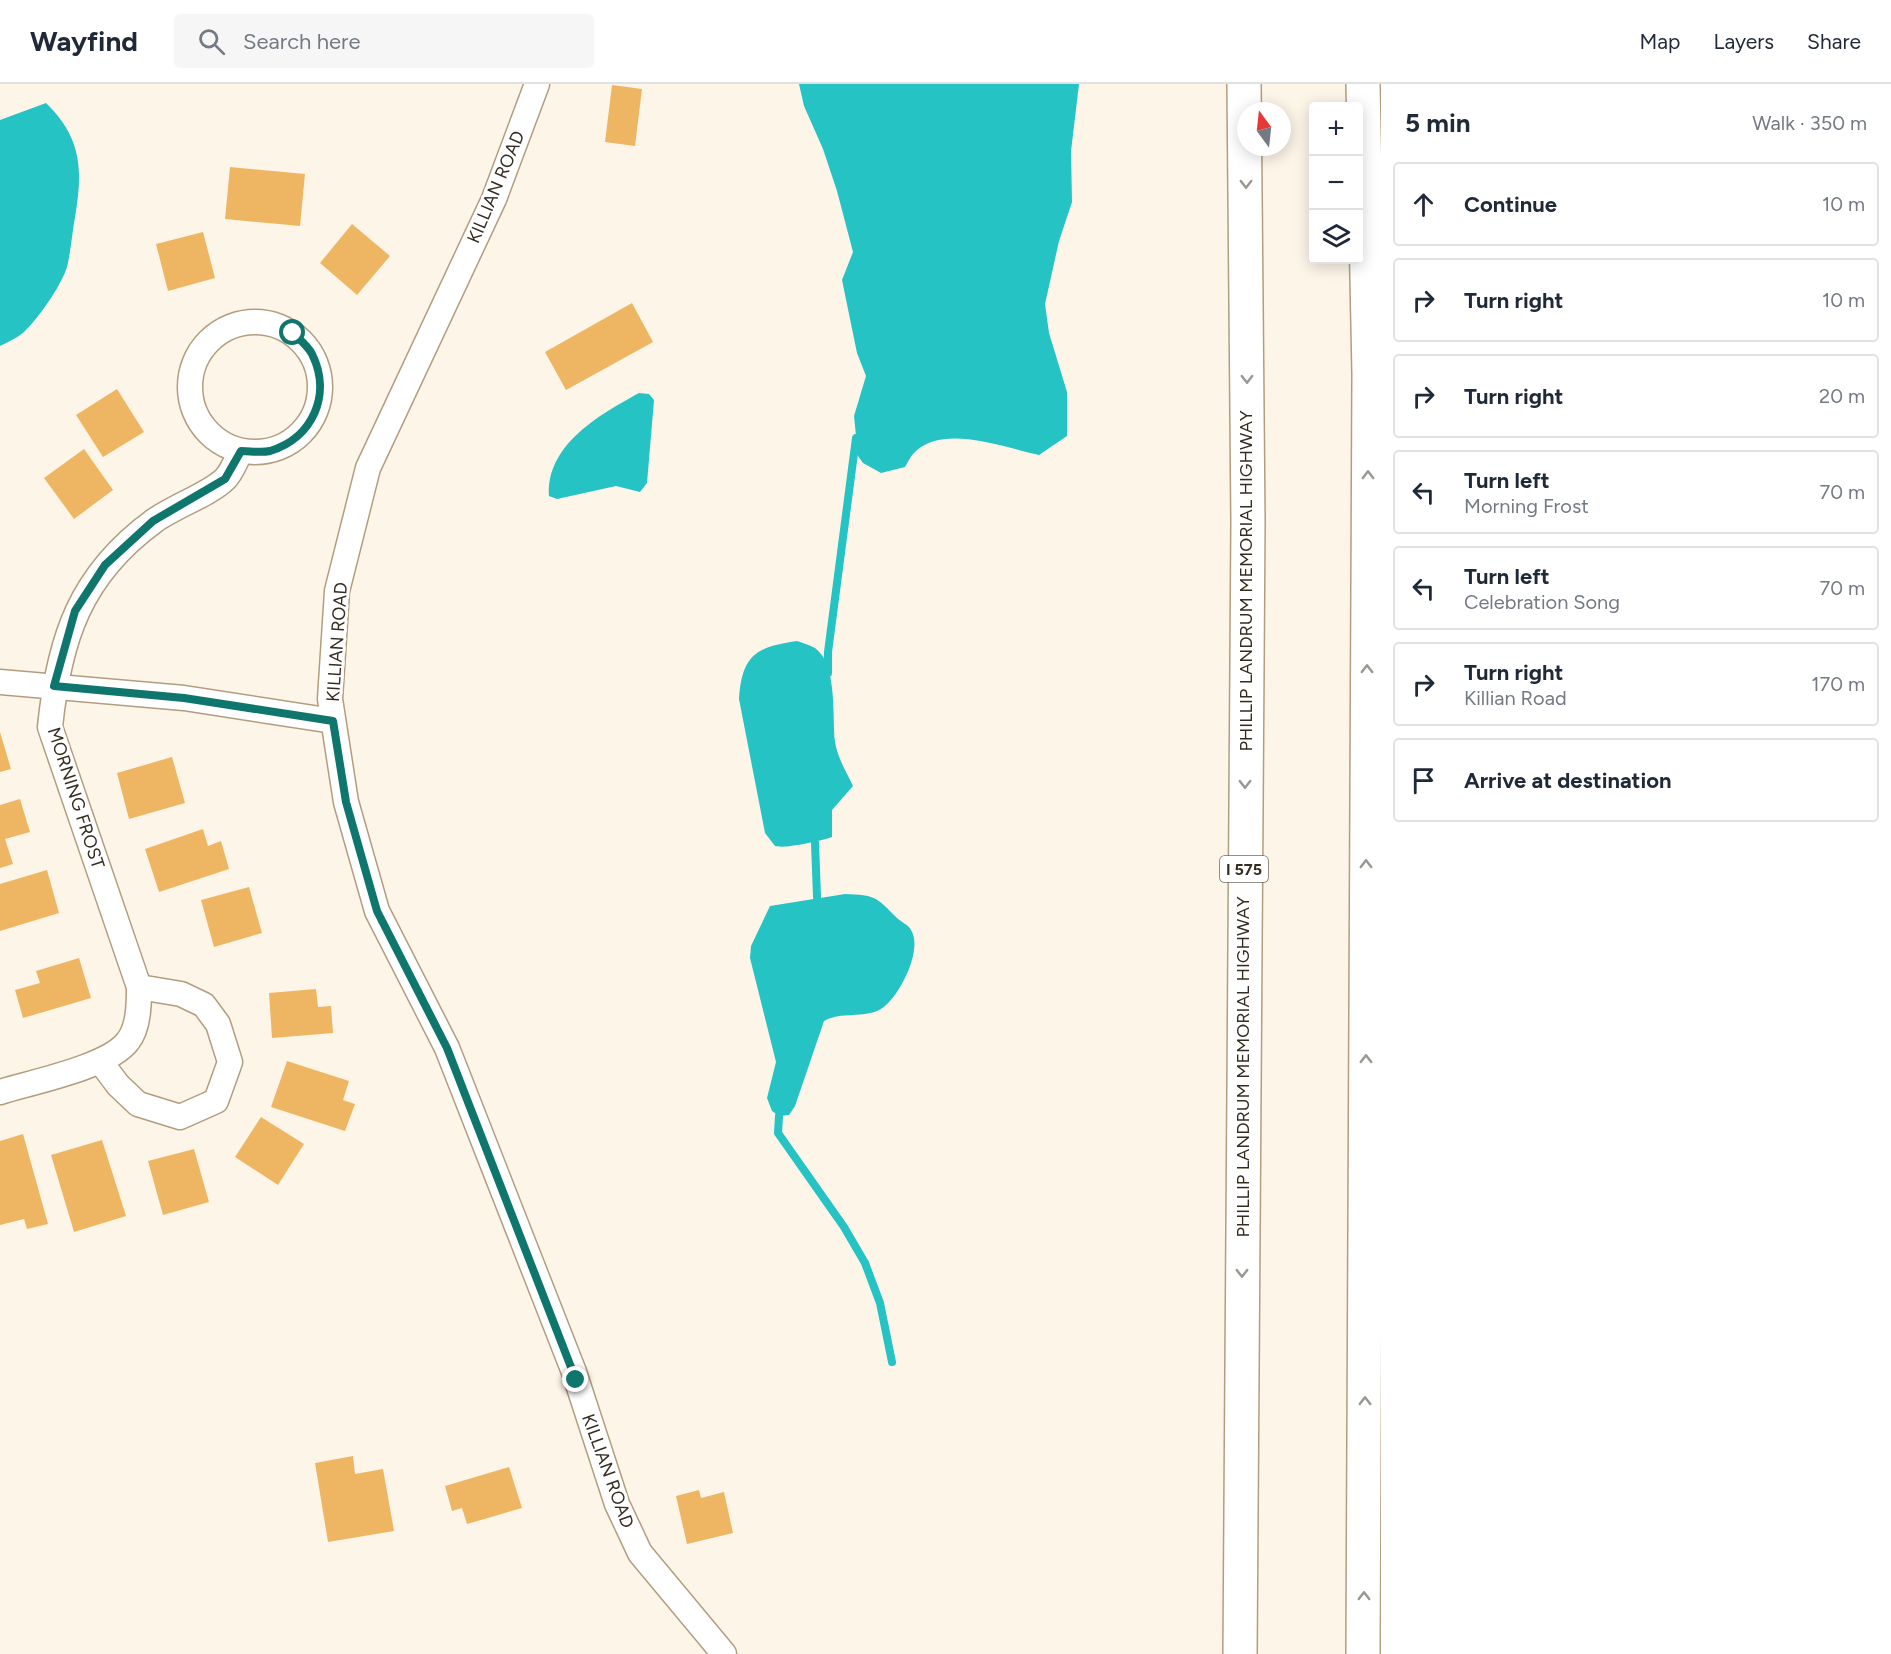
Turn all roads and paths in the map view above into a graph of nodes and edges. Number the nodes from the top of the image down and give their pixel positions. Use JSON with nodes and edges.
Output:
{"nodes":[{"id":1,"x":537,"y":84,"type":"edge"},
{"id":2,"x":1244,"y":84,"type":"edge"},
{"id":3,"x":1364,"y":84,"type":"edge"},
{"id":4,"x":241,"y":451,"type":"junction"},
{"id":5,"x":0,"y":682,"type":"edge"},
{"id":6,"x":54,"y":686,"type":"junction"},
{"id":7,"x":333,"y":721,"type":"junction"},
{"id":8,"x":139,"y":987,"type":"junction"},
{"id":9,"x":100,"y":1061,"type":"junction"},
{"id":10,"x":0,"y":1092,"type":"edge"},
{"id":11,"x":1381,"y":1101,"type":"edge"},
{"id":12,"x":1366,"y":1244,"type":"junction"},
{"id":13,"x":724,"y":1654,"type":"edge"},
{"id":14,"x":1240,"y":1654,"type":"edge"},
{"id":15,"x":1363,"y":1654,"type":"edge"}],
"edges":[{"from":1,"to":7,"type":"street","name":"KILLIAN ROAD"},
{"from":2,"to":14,"type":"highway","name":"PHILLIP LANDRUM MEMORIAL HIGHWAY","number":"I 575","one_way":true},
{"from":12,"to":3,"type":"highway","one_way":true},
{"from":4,"to":4,"type":"street"},
{"from":4,"to":6,"type":"street","name":"MORNING FROST"},
{"from":5,"to":6,"type":"street"},
{"from":6,"to":7,"type":"street"},
{"from":6,"to":8,"type":"street","name":"MORNING FROST"},
{"from":7,"to":13,"type":"street","name":"KILLIAN ROAD"},
{"from":8,"to":9,"type":"street","name":"MORNING FROST"},
{"from":8,"to":9,"type":"street"},
{"from":9,"to":10,"type":"street","name":"MORNING FROST"},
{"from":11,"to":12,"type":"highway"},
{"from":15,"to":12,"type":"highway","one_way":true}]}
